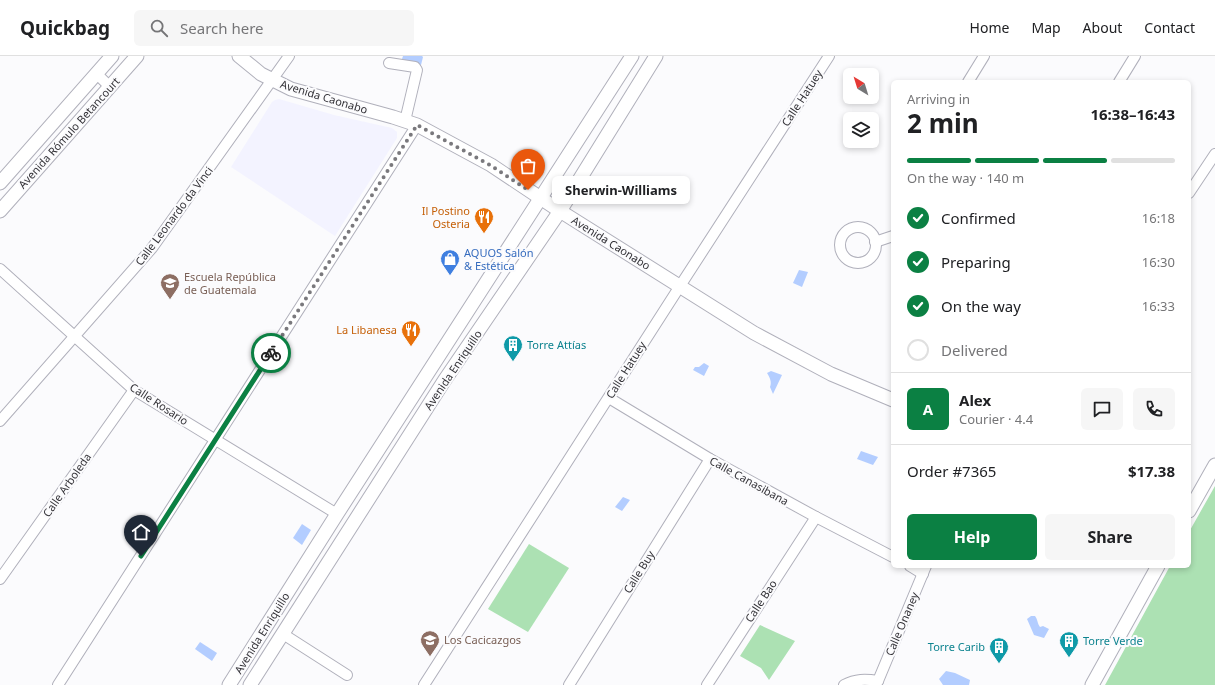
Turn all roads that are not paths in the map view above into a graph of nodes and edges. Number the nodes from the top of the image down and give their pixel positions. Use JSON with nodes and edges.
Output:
{"nodes":[{"id":1,"x":112,"y":56,"type":"edge"},
{"id":2,"x":138,"y":56,"type":"edge"},
{"id":3,"x":240,"y":56,"type":"edge"},
{"id":4,"x":289,"y":56,"type":"edge"},
{"id":5,"x":632,"y":56,"type":"edge"},
{"id":6,"x":656,"y":56,"type":"edge"},
{"id":7,"x":829,"y":56,"type":"edge"},
{"id":8,"x":984,"y":56,"type":"edge"},
{"id":9,"x":1135,"y":56,"type":"edge"},
{"id":10,"x":390,"y":63,"type":"dead end"},
{"id":11,"x":96,"y":73,"type":"junction"},
{"id":12,"x":272,"y":80,"type":"junction"},
{"id":13,"x":969,"y":80,"type":"edge"},
{"id":14,"x":1120,"y":80,"type":"edge"},
{"id":15,"x":110,"y":86,"type":"junction"},
{"id":16,"x":411,"y":123,"type":"junction"},
{"id":17,"x":1215,"y":154,"type":"edge"},
{"id":18,"x":0,"y":183,"type":"edge"},
{"id":19,"x":1191,"y":190,"type":"edge"},
{"id":20,"x":541,"y":198,"type":"junction"},
{"id":21,"x":0,"y":211,"type":"edge"},
{"id":22,"x":560,"y":211,"type":"junction"},
{"id":23,"x":891,"y":237,"type":"edge"},
{"id":24,"x":875,"y":242,"type":"dead end"},
{"id":25,"x":0,"y":269,"type":"edge"},
{"id":26,"x":680,"y":286,"type":"junction"},
{"id":27,"x":74,"y":336,"type":"junction"},
{"id":28,"x":429,"y":373,"type":"junction"},
{"id":29,"x":444,"y":382,"type":"junction"},
{"id":30,"x":134,"y":390,"type":"junction"},
{"id":31,"x":609,"y":398,"type":"junction"},
{"id":32,"x":891,"y":399,"type":"edge"},
{"id":33,"x":0,"y":421,"type":"edge"},
{"id":34,"x":215,"y":440,"type":"junction"},
{"id":35,"x":710,"y":459,"type":"junction"},
{"id":36,"x":1215,"y":465,"type":"edge"},
{"id":37,"x":1191,"y":507,"type":"edge"},
{"id":38,"x":337,"y":514,"type":"junction"},
{"id":39,"x":816,"y":518,"type":"junction"},
{"id":40,"x":891,"y":556,"type":"edge"},
{"id":41,"x":1157,"y":568,"type":"edge"},
{"id":42,"x":925,"y":570,"type":"edge"},
{"id":43,"x":0,"y":579,"type":"edge"},
{"id":44,"x":283,"y":634,"type":"junction"},
{"id":45,"x":348,"y":675,"type":"dead end"},
{"id":46,"x":880,"y":683,"type":"edge"},
{"id":47,"x":58,"y":685,"type":"edge"},
{"id":48,"x":229,"y":685,"type":"edge"},
{"id":49,"x":250,"y":685,"type":"edge"},
{"id":50,"x":424,"y":685,"type":"edge"},
{"id":51,"x":569,"y":685,"type":"edge"},
{"id":52,"x":707,"y":685,"type":"edge"},
{"id":53,"x":844,"y":685,"type":"edge"},
{"id":54,"x":1092,"y":685,"type":"edge"}],
"edges":[{"from":1,"to":11,"type":"main road","name":"Avenida Rómulo Betancourt"},
{"from":2,"to":15,"type":"main road","name":"Avenida Rómulo Betancourt"},
{"from":3,"to":12,"type":"main road","name":"Avenida Caonabo"},
{"from":4,"to":12,"type":"street","name":"Calle Leonardo da Vinci"},
{"from":5,"to":20,"type":"main road","name":"Avenida Enriquillo"},
{"from":6,"to":22,"type":"main road","name":"Avenida Enriquillo"},
{"from":7,"to":26,"type":"street","name":"Calle Hatuey"},
{"from":8,"to":13,"type":"street"},
{"from":9,"to":14,"type":"street"},
{"from":10,"to":16,"type":"street"},
{"from":11,"to":15,"type":"street"},
{"from":11,"to":18,"type":"main road","name":"Avenida Rómulo Betancourt"},
{"from":12,"to":16,"type":"main road","name":"Avenida Caonabo"},
{"from":12,"to":27,"type":"street","name":"Calle Leonardo da Vinci"},
{"from":15,"to":21,"type":"main road","name":"Avenida Rómulo Betancourt"},
{"from":16,"to":20,"type":"main road","name":"Avenida Caonabo"},
{"from":16,"to":34,"type":"street"},
{"from":17,"to":19,"type":"street"},
{"from":20,"to":22,"type":"main road","name":"Avenida Caonabo"},
{"from":20,"to":28,"type":"main road","name":"Avenida Enriquillo"},
{"from":22,"to":26,"type":"main road","name":"Avenida Caonabo"},
{"from":22,"to":29,"type":"main road","name":"Avenida Enriquillo"},
{"from":23,"to":24,"type":"street"},
{"from":25,"to":27,"type":"street","name":"Calle Rosario"},
{"from":26,"to":31,"type":"street","name":"Calle Hatuey"},
{"from":26,"to":32,"type":"main road","name":"Avenida Caonabo"},
{"from":27,"to":30,"type":"street","name":"Calle Rosario"},
{"from":27,"to":33,"type":"street","name":"Calle Leonardo da Vinci"},
{"from":28,"to":29,"type":"main road"},
{"from":28,"to":38,"type":"main road","name":"Avenida Enriquillo"},
{"from":29,"to":44,"type":"main road","name":"Avenida Enriquillo"},
{"from":30,"to":34,"type":"street","name":"Calle Rosario"},
{"from":30,"to":43,"type":"street","name":"Calle Arboleda"},
{"from":31,"to":35,"type":"street","name":"Calle Canasibana"},
{"from":31,"to":50,"type":"street","name":"Calle Hatuey"},
{"from":34,"to":38,"type":"street","name":"Calle Rosario"},
{"from":34,"to":47,"type":"street"},
{"from":35,"to":39,"type":"street","name":"Calle Canasibana"},
{"from":35,"to":51,"type":"street","name":"Calle Buy"},
{"from":36,"to":37,"type":"main road"},
{"from":38,"to":48,"type":"main road","name":"Avenida Enriquillo"},
{"from":39,"to":40,"type":"street","name":"Calle Canasibana"},
{"from":39,"to":52,"type":"street","name":"Calle Bao"},
{"from":41,"to":54,"type":"main road"},
{"from":42,"to":46,"type":"street","name":"Calle Onaney"},
{"from":44,"to":45,"type":"street"},
{"from":44,"to":49,"type":"main road","name":"Avenida Enriquillo"},
{"from":46,"to":53,"type":"street"}]}
